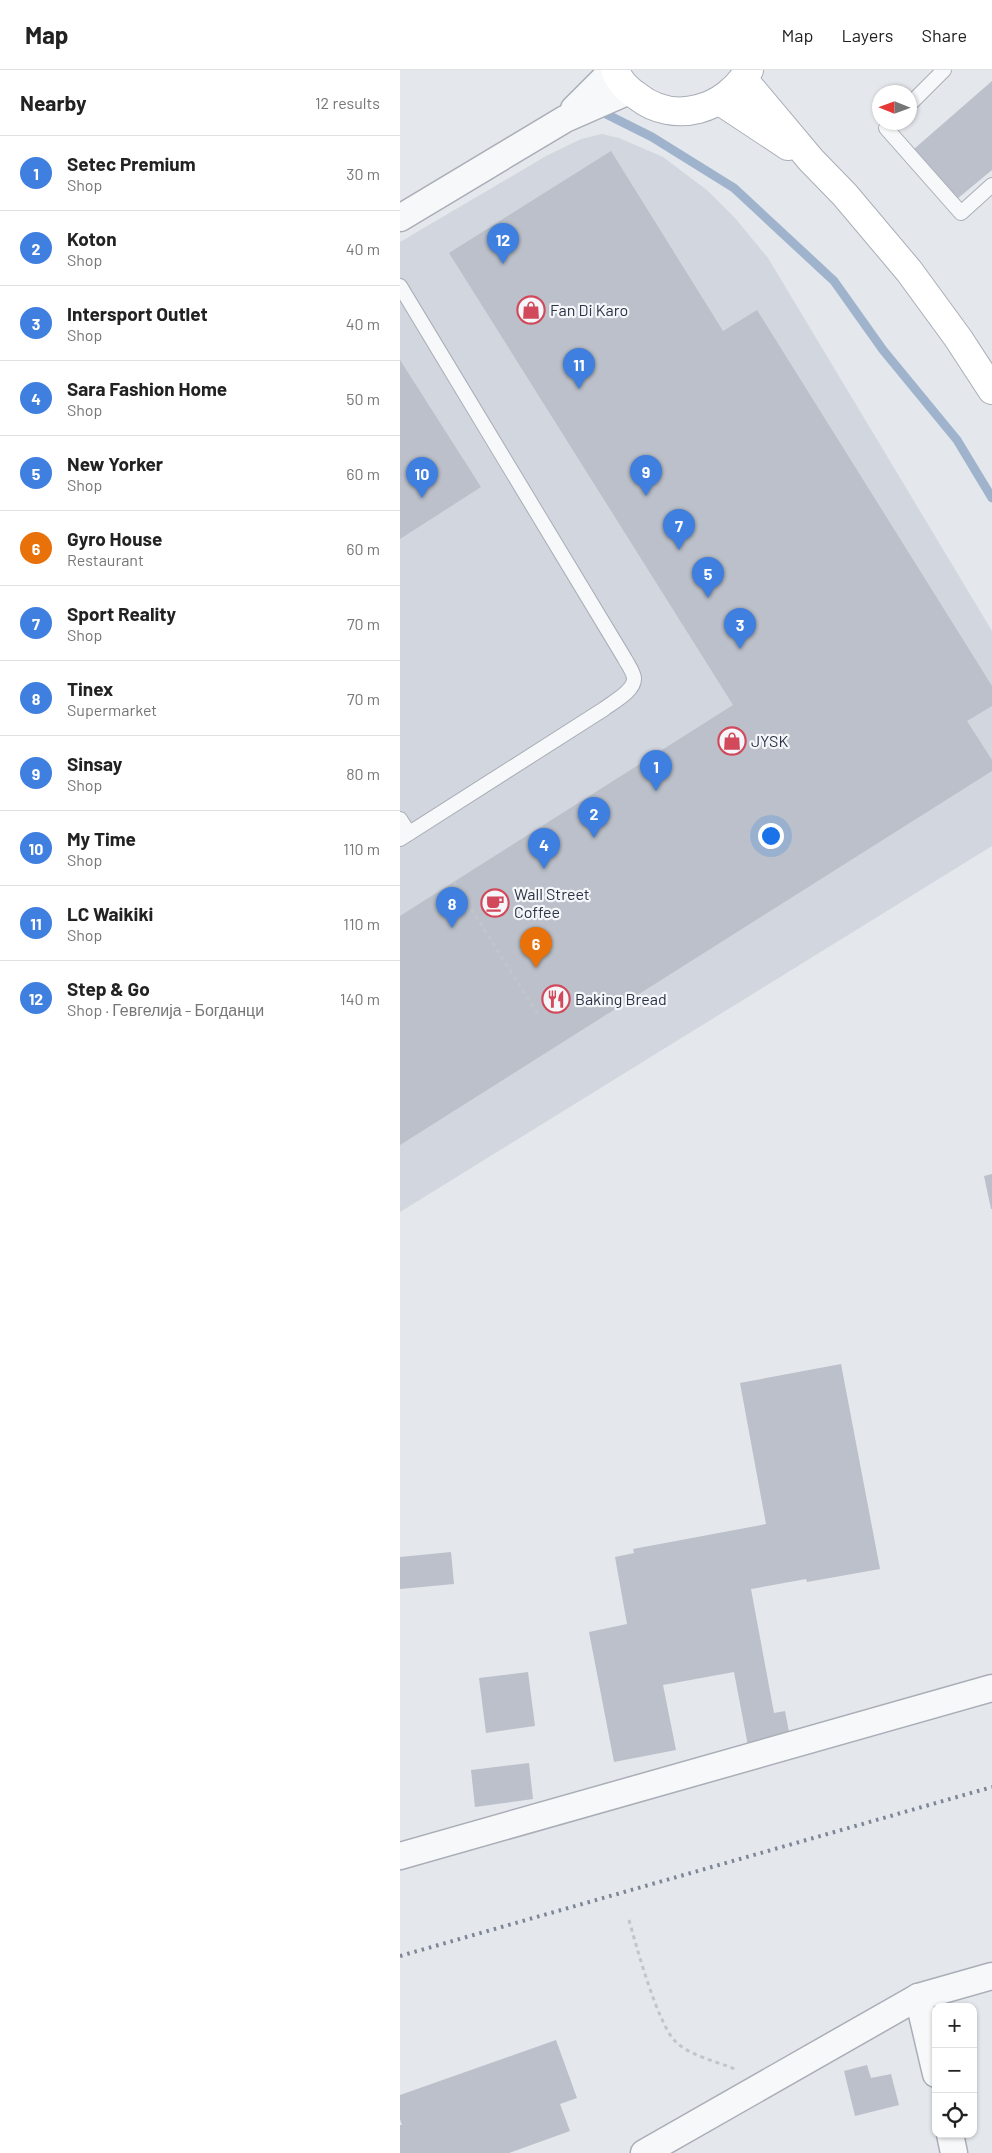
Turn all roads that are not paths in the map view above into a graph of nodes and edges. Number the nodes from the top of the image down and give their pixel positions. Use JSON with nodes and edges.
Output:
{"nodes":[{"id":1,"x":944,"y":70,"type":"edge"},
{"id":2,"x":746,"y":75,"type":"edge"},
{"id":3,"x":619,"y":76,"type":"edge"},
{"id":4,"x":917,"y":97,"type":"edge"},
{"id":5,"x":720,"y":101,"type":"junction"},
{"id":6,"x":888,"y":130,"type":"edge"},
{"id":7,"x":811,"y":160,"type":"junction"},
{"id":8,"x":992,"y":185,"type":"edge"},
{"id":9,"x":400,"y":218,"type":"edge"},
{"id":10,"x":400,"y":286,"type":"edge"},
{"id":11,"x":992,"y":390,"type":"edge"},
{"id":12,"x":400,"y":819,"type":"edge"},
{"id":13,"x":405,"y":836,"type":"edge"},
{"id":14,"x":992,"y":1688,"type":"edge"},
{"id":15,"x":400,"y":1856,"type":"edge"},
{"id":16,"x":992,"y":1976,"type":"edge"},
{"id":17,"x":918,"y":1997,"type":"junction"},
{"id":18,"x":932,"y":2057,"type":"edge"},
{"id":19,"x":951,"y":2138,"type":"edge"},
{"id":20,"x":644,"y":2153,"type":"edge"},
{"id":21,"x":954,"y":2153,"type":"edge"}],
"edges":[{"from":1,"to":4,"type":"lane"},
{"from":2,"to":5,"type":"main road"},
{"from":2,"to":7,"type":"main road"},
{"from":3,"to":5,"type":"main road"},
{"from":3,"to":9,"type":"street"},
{"from":5,"to":7,"type":"main road"},
{"from":6,"to":8,"type":"lane"},
{"from":7,"to":11,"type":"main road"},
{"from":10,"to":13,"type":"lane"},
{"from":12,"to":13,"type":"lane"},
{"from":14,"to":15,"type":"street"},
{"from":16,"to":17,"type":"street"},
{"from":17,"to":18,"type":"street"},
{"from":17,"to":20,"type":"street"},
{"from":19,"to":21,"type":"street"}]}
